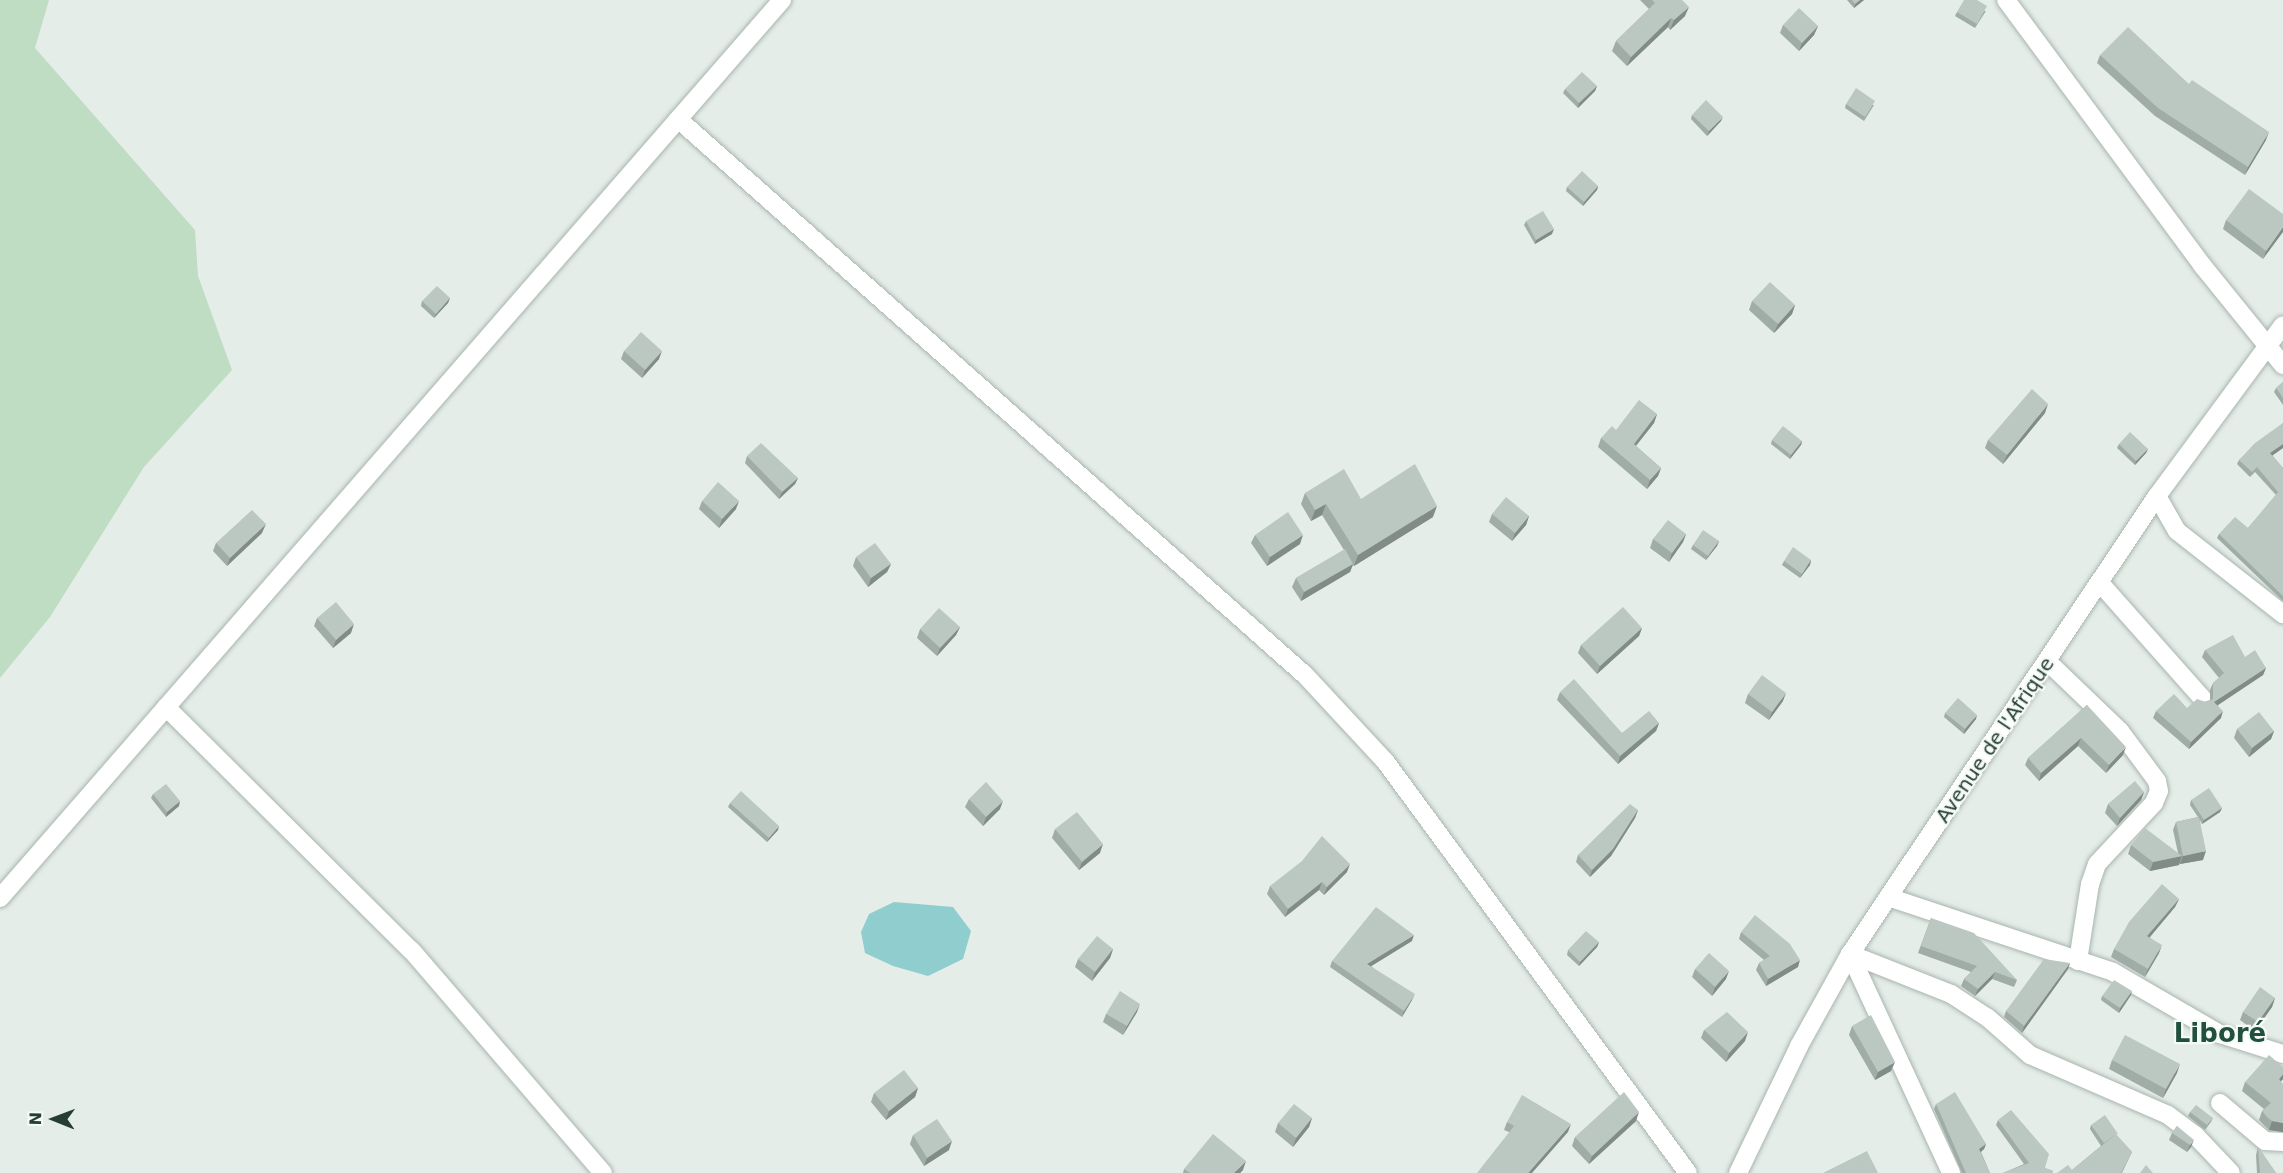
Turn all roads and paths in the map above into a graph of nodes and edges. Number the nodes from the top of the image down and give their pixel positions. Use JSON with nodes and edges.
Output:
{"nodes":[{"id":1,"x":782,"y":0,"type":"edge"},
{"id":2,"x":2007,"y":0,"type":"edge"},
{"id":3,"x":678,"y":119,"type":"junction"},
{"id":4,"x":2283,"y":325,"type":"edge"},
{"id":5,"x":2266,"y":350,"type":"junction"},
{"id":6,"x":2283,"y":365,"type":"edge"},
{"id":7,"x":2157,"y":496,"type":"junction"},
{"id":8,"x":2100,"y":583,"type":"junction"},
{"id":9,"x":2283,"y":614,"type":"edge"},
{"id":10,"x":2048,"y":662,"type":"junction"},
{"id":11,"x":2202,"y":698,"type":"edge"},
{"id":12,"x":166,"y":707,"type":"junction"},
{"id":13,"x":1888,"y":897,"type":"junction"},
{"id":14,"x":0,"y":898,"type":"edge"},
{"id":15,"x":1850,"y":954,"type":"junction"},
{"id":16,"x":2078,"y":961,"type":"junction"},
{"id":17,"x":2283,"y":1054,"type":"edge"},
{"id":18,"x":2220,"y":1103,"type":"dead end"},
{"id":19,"x":2283,"y":1142,"type":"edge"},
{"id":20,"x":603,"y":1173,"type":"edge"},
{"id":21,"x":1688,"y":1173,"type":"edge"},
{"id":22,"x":1738,"y":1173,"type":"edge"},
{"id":23,"x":1951,"y":1173,"type":"edge"},
{"id":24,"x":2231,"y":1173,"type":"edge"}],
"edges":[{"from":1,"to":3,"type":"street"},
{"from":2,"to":5,"type":"street"},
{"from":3,"to":12,"type":"street"},
{"from":3,"to":21,"type":"street"},
{"from":4,"to":5,"type":"street","name":"Avenue de l'Afrique"},
{"from":5,"to":6,"type":"street"},
{"from":5,"to":7,"type":"street","name":"Avenue de l'Afrique"},
{"from":7,"to":8,"type":"street","name":"Avenue de l'Afrique"},
{"from":7,"to":9,"type":"street"},
{"from":8,"to":10,"type":"street","name":"Avenue de l'Afrique"},
{"from":8,"to":11,"type":"street"},
{"from":10,"to":13,"type":"street","name":"Avenue de l'Afrique"},
{"from":10,"to":16,"type":"street"},
{"from":12,"to":14,"type":"street"},
{"from":12,"to":20,"type":"street"},
{"from":13,"to":15,"type":"street","name":"Avenue de l'Afrique"},
{"from":13,"to":16,"type":"street"},
{"from":15,"to":22,"type":"street","name":"Avenue de l'Afrique"},
{"from":15,"to":23,"type":"street"},
{"from":15,"to":24,"type":"street"},
{"from":16,"to":17,"type":"street"},
{"from":18,"to":19,"type":"street"}]}
